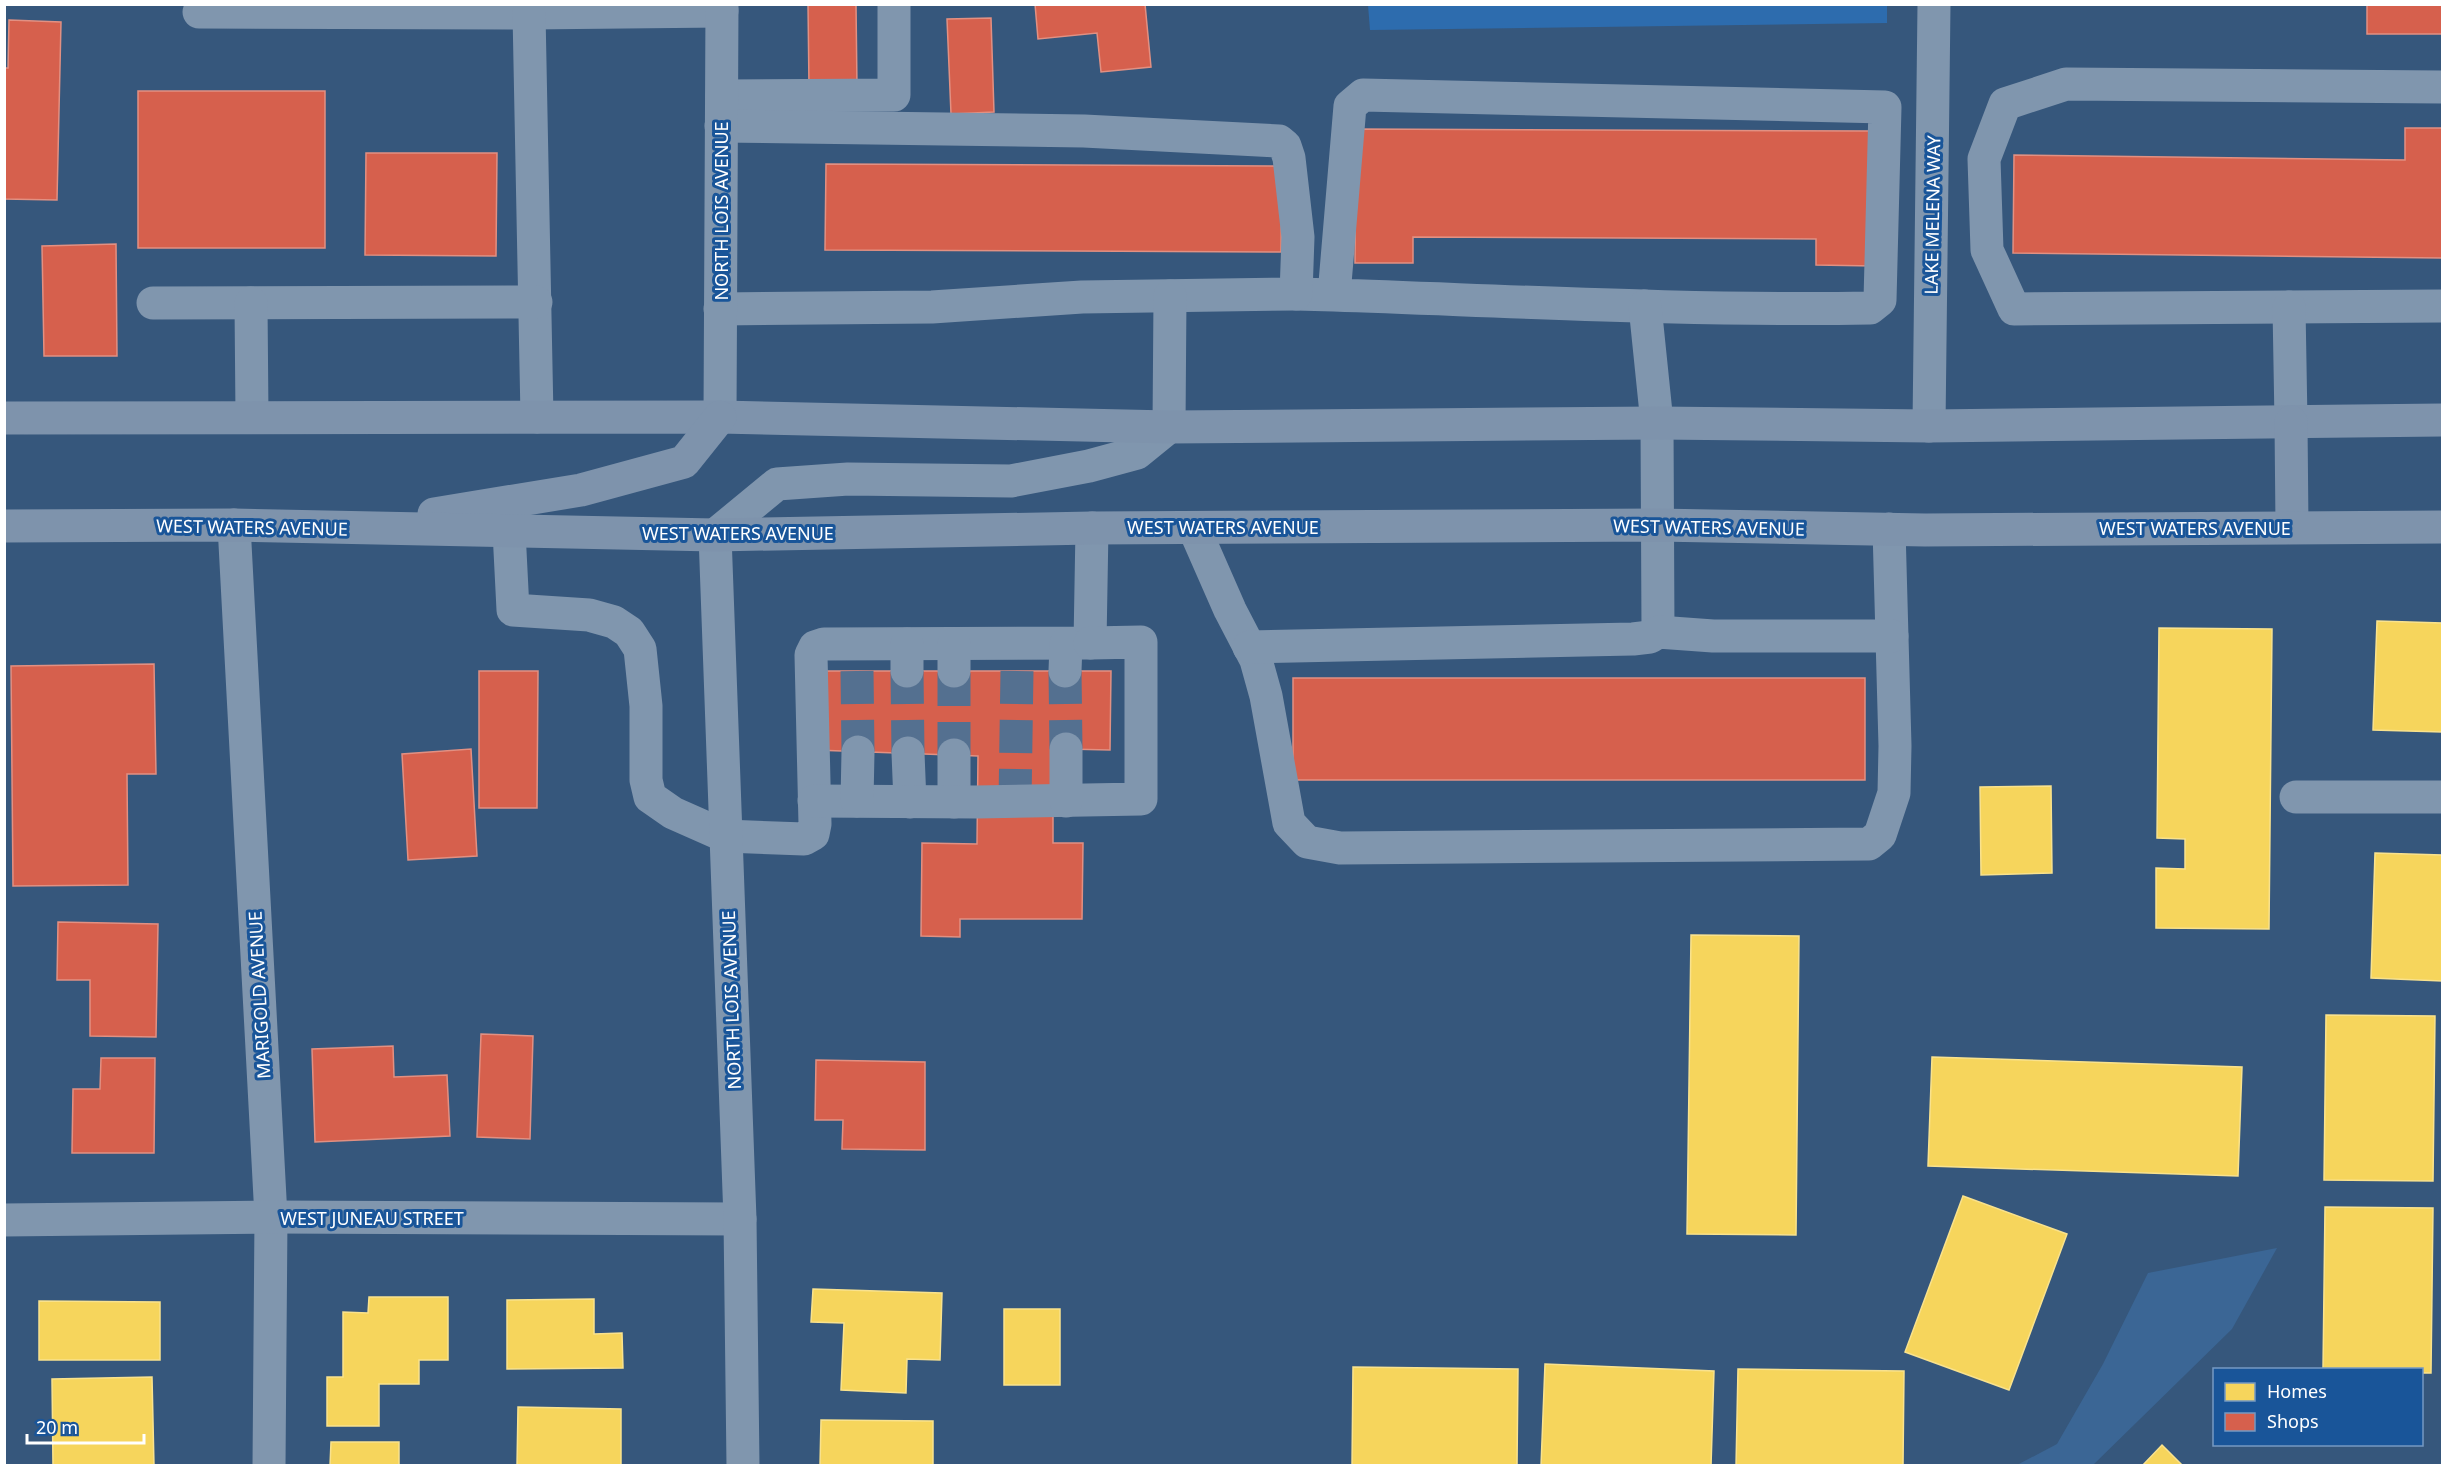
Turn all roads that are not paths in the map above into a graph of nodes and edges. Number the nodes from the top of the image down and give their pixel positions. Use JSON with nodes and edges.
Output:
{"nodes":[{"id":1,"x":894,"y":4,"type":"edge"},
{"id":2,"x":1934,"y":4,"type":"edge"},
{"id":3,"x":722,"y":8,"type":"edge"},
{"id":4,"x":199,"y":12,"type":"dead end"},
{"id":5,"x":529,"y":13,"type":"junction"},
{"id":6,"x":2442,"y":87,"type":"edge"},
{"id":7,"x":722,"y":111,"type":"junction"},
{"id":8,"x":1296,"y":294,"type":"junction"},
{"id":9,"x":1334,"y":295,"type":"junction"},
{"id":10,"x":1170,"y":296,"type":"junction"},
{"id":11,"x":536,"y":302,"type":"junction"},
{"id":12,"x":153,"y":303,"type":"dead end"},
{"id":13,"x":251,"y":303,"type":"junction"},
{"id":14,"x":1645,"y":306,"type":"junction"},
{"id":15,"x":2442,"y":306,"type":"edge"},
{"id":16,"x":2289,"y":307,"type":"junction"},
{"id":17,"x":720,"y":309,"type":"junction"},
{"id":18,"x":5,"y":412,"type":"edge"},
{"id":19,"x":252,"y":417,"type":"junction"},
{"id":20,"x":537,"y":417,"type":"junction"},
{"id":21,"x":720,"y":417,"type":"junction"},
{"id":22,"x":2442,"y":420,"type":"edge"},
{"id":23,"x":2291,"y":422,"type":"junction"},
{"id":24,"x":1657,"y":423,"type":"junction"},
{"id":25,"x":1929,"y":426,"type":"junction"},
{"id":26,"x":1169,"y":427,"type":"junction"},
{"id":27,"x":234,"y":525,"type":"junction"},
{"id":28,"x":1657,"y":525,"type":"junction"},
{"id":29,"x":4,"y":526,"type":"edge"},
{"id":30,"x":2292,"y":527,"type":"junction"},
{"id":31,"x":2442,"y":527,"type":"edge"},
{"id":32,"x":352,"y":528,"type":"junction"},
{"id":33,"x":1092,"y":528,"type":"junction"},
{"id":34,"x":1194,"y":528,"type":"junction"},
{"id":35,"x":1889,"y":529,"type":"junction"},
{"id":36,"x":509,"y":531,"type":"junction"},
{"id":37,"x":716,"y":536,"type":"junction"},
{"id":38,"x":1658,"y":632,"type":"junction"},
{"id":39,"x":1892,"y":636,"type":"junction"},
{"id":40,"x":1249,"y":647,"type":"junction"},
{"id":41,"x":1074,"y":652,"type":"junction"},
{"id":42,"x":1066,"y":749,"type":"tunnel mouth"},
{"id":43,"x":858,"y":752,"type":"tunnel mouth"},
{"id":44,"x":908,"y":753,"type":"tunnel mouth"},
{"id":45,"x":954,"y":755,"type":"tunnel mouth"},
{"id":46,"x":2296,"y":797,"type":"dead end"},
{"id":47,"x":2442,"y":797,"type":"edge"},
{"id":48,"x":814,"y":801,"type":"junction"},
{"id":49,"x":857,"y":801,"type":"junction"},
{"id":50,"x":1066,"y":801,"type":"junction"},
{"id":51,"x":910,"y":802,"type":"junction"},
{"id":52,"x":954,"y":802,"type":"junction"},
{"id":53,"x":725,"y":836,"type":"junction"},
{"id":54,"x":271,"y":1217,"type":"junction"},
{"id":55,"x":740,"y":1219,"type":"junction"},
{"id":56,"x":4,"y":1221,"type":"edge"},
{"id":57,"x":269,"y":1466,"type":"edge"},
{"id":58,"x":743,"y":1466,"type":"edge"}],
"edges":[{"from":1,"to":7,"type":"street"},
{"from":2,"to":25,"type":"street","name":"LAKE MELENA WAY"},
{"from":3,"to":5,"type":"street"},
{"from":3,"to":7,"type":"street","name":"NORTH LOIS AVENUE"},
{"from":4,"to":5,"type":"street"},
{"from":5,"to":11,"type":"street"},
{"from":6,"to":16,"type":"street"},
{"from":7,"to":8,"type":"street"},
{"from":7,"to":17,"type":"street","name":"NORTH LOIS AVENUE"},
{"from":8,"to":9,"type":"street"},
{"from":8,"to":10,"type":"street"},
{"from":9,"to":14,"type":"street"},
{"from":9,"to":14,"type":"street"},
{"from":10,"to":17,"type":"street"},
{"from":10,"to":26,"type":"street"},
{"from":11,"to":13,"type":"street"},
{"from":11,"to":20,"type":"street"},
{"from":12,"to":13,"type":"street"},
{"from":13,"to":19,"type":"street"},
{"from":14,"to":24,"type":"street"},
{"from":15,"to":16,"type":"street"},
{"from":16,"to":23,"type":"street"},
{"from":17,"to":21,"type":"street","name":"NORTH LOIS AVENUE"},
{"from":18,"to":19,"type":"main road"},
{"from":19,"to":20,"type":"main road"},
{"from":20,"to":21,"type":"main road"},
{"from":21,"to":26,"type":"main road"},
{"from":21,"to":32,"type":"main road"},
{"from":22,"to":23,"type":"main road"},
{"from":23,"to":25,"type":"main road"},
{"from":23,"to":30,"type":"main road"},
{"from":24,"to":25,"type":"main road"},
{"from":24,"to":26,"type":"main road"},
{"from":24,"to":28,"type":"street"},
{"from":26,"to":37,"type":"street"},
{"from":27,"to":29,"type":"main road","name":"WEST WATERS AVENUE"},
{"from":27,"to":32,"type":"main road","name":"WEST WATERS AVENUE"},
{"from":27,"to":54,"type":"street","name":"MARIGOLD AVENUE"},
{"from":28,"to":34,"type":"main road","name":"WEST WATERS AVENUE"},
{"from":28,"to":35,"type":"main road","name":"WEST WATERS AVENUE"},
{"from":28,"to":38,"type":"street"},
{"from":30,"to":31,"type":"main road","name":"WEST WATERS AVENUE"},
{"from":30,"to":35,"type":"main road","name":"WEST WATERS AVENUE"},
{"from":32,"to":36,"type":"main road","name":"WEST WATERS AVENUE"},
{"from":33,"to":34,"type":"main road","name":"WEST WATERS AVENUE"},
{"from":33,"to":37,"type":"main road","name":"WEST WATERS AVENUE"},
{"from":33,"to":41,"type":"street"},
{"from":34,"to":40,"type":"street"},
{"from":35,"to":39,"type":"street"},
{"from":36,"to":37,"type":"main road","name":"WEST WATERS AVENUE"},
{"from":36,"to":53,"type":"street"},
{"from":37,"to":53,"type":"street","name":"NORTH LOIS AVENUE"},
{"from":38,"to":39,"type":"street"},
{"from":38,"to":40,"type":"street"},
{"from":39,"to":40,"type":"street"},
{"from":41,"to":48,"type":"street"},
{"from":41,"to":50,"type":"street"},
{"from":42,"to":50,"type":"street"},
{"from":43,"to":49,"type":"street"},
{"from":44,"to":51,"type":"street"},
{"from":45,"to":52,"type":"street"},
{"from":46,"to":47,"type":"street"},
{"from":48,"to":49,"type":"street"},
{"from":48,"to":53,"type":"street"},
{"from":49,"to":51,"type":"street"},
{"from":50,"to":52,"type":"street"},
{"from":51,"to":52,"type":"street"},
{"from":53,"to":55,"type":"street","name":"NORTH LOIS AVENUE"},
{"from":54,"to":55,"type":"street","name":"WEST JUNEAU STREET"},
{"from":54,"to":56,"type":"street","name":"WEST JUNEAU STREET"},
{"from":54,"to":57,"type":"street","name":"MARIGOLD AVENUE"},
{"from":55,"to":58,"type":"street","name":"NORTH LOIS AVENUE"}]}
